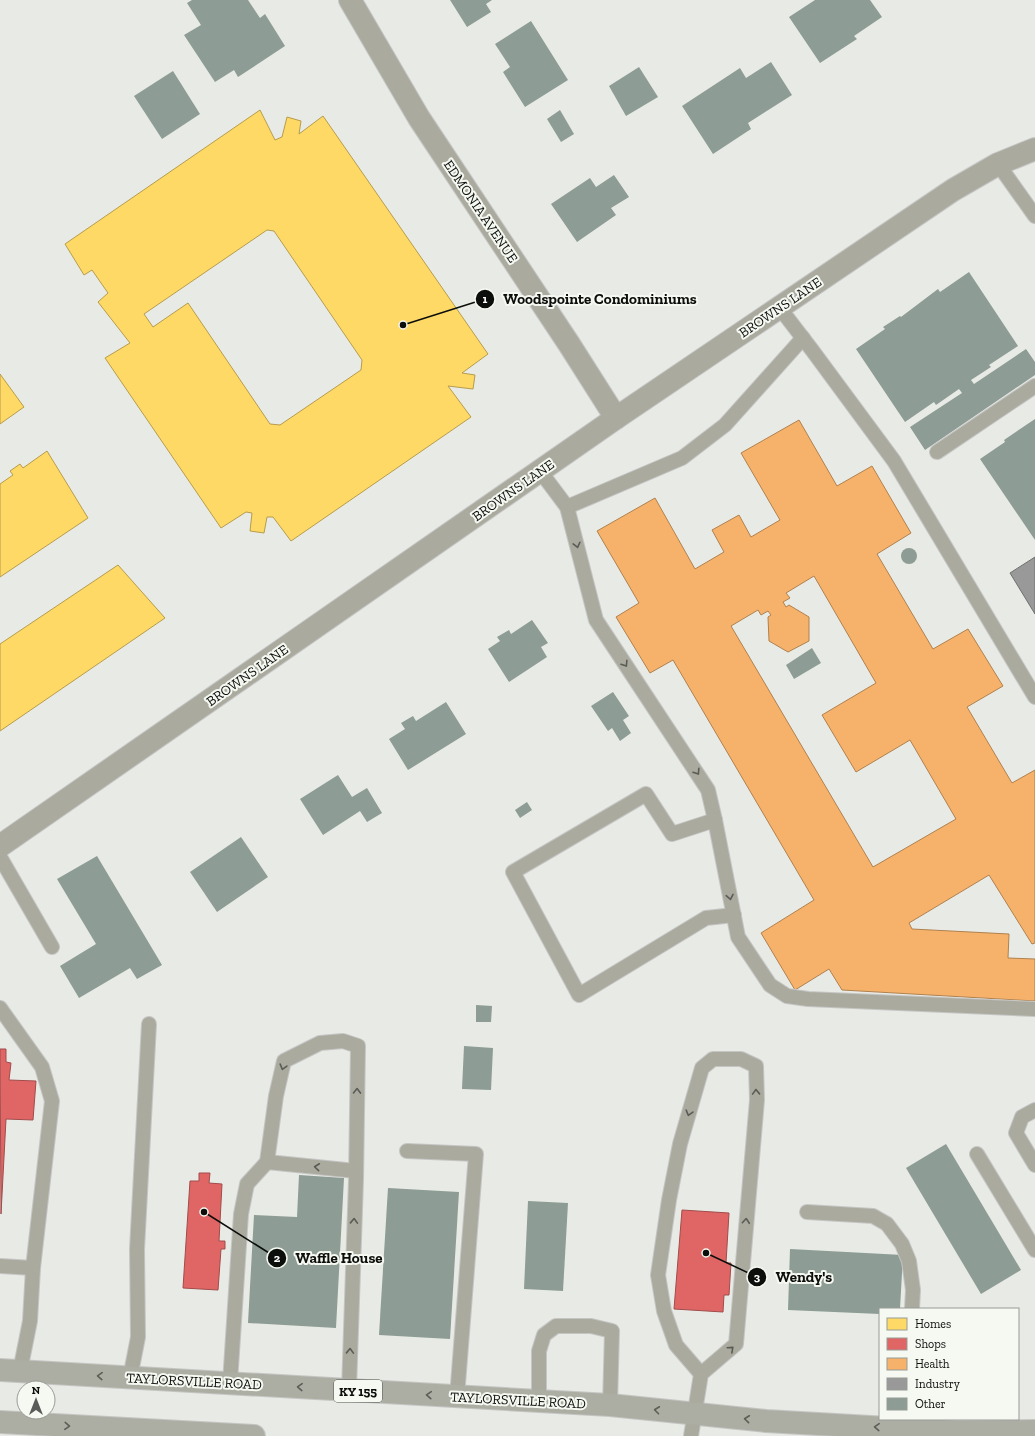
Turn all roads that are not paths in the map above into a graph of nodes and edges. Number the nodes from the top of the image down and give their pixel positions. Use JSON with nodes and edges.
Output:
{"nodes":[{"id":1,"x":350,"y":0,"type":"edge"},
{"id":2,"x":1035,"y":149,"type":"edge"},
{"id":3,"x":998,"y":164,"type":"junction"},
{"id":4,"x":1035,"y":216,"type":"edge"},
{"id":5,"x":779,"y":307,"type":"junction"},
{"id":6,"x":803,"y":338,"type":"junction"},
{"id":7,"x":1035,"y":386,"type":"edge"},
{"id":8,"x":616,"y":418,"type":"junction"},
{"id":9,"x":937,"y":452,"type":"dead end"},
{"id":10,"x":540,"y":471,"type":"junction"},
{"id":11,"x":567,"y":507,"type":"junction"},
{"id":12,"x":1035,"y":697,"type":"edge"},
{"id":13,"x":715,"y":820,"type":"junction"},
{"id":14,"x":0,"y":846,"type":"edge"},
{"id":15,"x":0,"y":857,"type":"edge"},
{"id":16,"x":734,"y":915,"type":"junction"},
{"id":17,"x":52,"y":947,"type":"dead end"},
{"id":18,"x":0,"y":1008,"type":"edge"},
{"id":19,"x":1035,"y":1009,"type":"edge"},
{"id":20,"x":149,"y":1024,"type":"dead end"},
{"id":21,"x":1035,"y":1110,"type":"edge"},
{"id":22,"x":407,"y":1151,"type":"dead end"},
{"id":23,"x":977,"y":1154,"type":"dead end"},
{"id":24,"x":267,"y":1162,"type":"junction"},
{"id":25,"x":1035,"y":1165,"type":"edge"},
{"id":26,"x":356,"y":1171,"type":"junction"},
{"id":27,"x":807,"y":1212,"type":"dead end"},
{"id":28,"x":1035,"y":1250,"type":"edge"},
{"id":29,"x":0,"y":1266,"type":"edge"},
{"id":30,"x":33,"y":1268,"type":"junction"},
{"id":31,"x":912,"y":1308,"type":"edge"},
{"id":32,"x":10,"y":1371,"type":"edge"},
{"id":33,"x":702,"y":1374,"type":"junction"},
{"id":34,"x":130,"y":1378,"type":"junction"},
{"id":35,"x":230,"y":1383,"type":"junction"},
{"id":36,"x":348,"y":1390,"type":"junction"},
{"id":37,"x":457,"y":1397,"type":"junction"},
{"id":38,"x":540,"y":1401,"type":"junction"},
{"id":39,"x":610,"y":1405,"type":"junction"},
{"id":40,"x":696,"y":1414,"type":"junction"},
{"id":41,"x":0,"y":1422,"type":"edge"},
{"id":42,"x":905,"y":1424,"type":"edge"},
{"id":43,"x":38,"y":1430,"type":"edge"},
{"id":44,"x":1035,"y":1430,"type":"edge"},
{"id":45,"x":177,"y":1434,"type":"edge"},
{"id":46,"x":254,"y":1436,"type":"edge"},
{"id":47,"x":692,"y":1436,"type":"edge"}],
"edges":[{"from":1,"to":8,"type":"street","name":"EDMONIA AVENUE"},
{"from":2,"to":3,"type":"street","name":"BROWNS LANE"},
{"from":3,"to":4,"type":"lane"},
{"from":3,"to":5,"type":"street","name":"BROWNS LANE"},
{"from":5,"to":6,"type":"lane"},
{"from":5,"to":8,"type":"street","name":"BROWNS LANE"},
{"from":6,"to":11,"type":"lane"},
{"from":6,"to":12,"type":"lane"},
{"from":7,"to":9,"type":"lane"},
{"from":8,"to":10,"type":"street","name":"BROWNS LANE"},
{"from":10,"to":11,"type":"lane"},
{"from":10,"to":14,"type":"street","name":"BROWNS LANE"},
{"from":11,"to":13,"type":"lane","one_way":true},
{"from":13,"to":16,"type":"lane","one_way":true},
{"from":13,"to":16,"type":"lane"},
{"from":15,"to":17,"type":"lane"},
{"from":16,"to":19,"type":"lane"},
{"from":18,"to":30,"type":"lane"},
{"from":20,"to":34,"type":"lane"},
{"from":21,"to":25,"type":"lane"},
{"from":22,"to":37,"type":"lane"},
{"from":23,"to":28,"type":"lane"},
{"from":26,"to":24,"type":"lane","one_way":true},
{"from":26,"to":24,"type":"lane","one_way":true},
{"from":24,"to":35,"type":"lane"},
{"from":36,"to":26,"type":"lane","one_way":true},
{"from":27,"to":31,"type":"lane"},
{"from":29,"to":30,"type":"lane"},
{"from":30,"to":32,"type":"lane"},
{"from":34,"to":32,"type":"main road","name":"TAYLORSVILLE ROAD","number":"KY 155","one_way":true},
{"from":33,"to":33,"type":"lane","one_way":true},
{"from":33,"to":40,"type":"lane"},
{"from":34,"to":35,"type":"main road","name":"TAYLORSVILLE ROAD","number":"KY 155"},
{"from":36,"to":35,"type":"main road","name":"TAYLORSVILLE ROAD","number":"KY 155","one_way":true},
{"from":37,"to":36,"type":"main road","name":"TAYLORSVILLE ROAD","number":"KY 155","one_way":true},
{"from":37,"to":38,"type":"main road","name":"TAYLORSVILLE ROAD","number":"KY 155"},
{"from":38,"to":39,"type":"main road","name":"TAYLORSVILLE ROAD","number":"KY 155"},
{"from":38,"to":39,"type":"lane"},
{"from":40,"to":39,"type":"main road","name":"TAYLORSVILLE ROAD","number":"KY 155","one_way":true},
{"from":42,"to":40,"type":"main road","name":"TAYLORSVILLE ROAD","number":"KY 155","one_way":true},
{"from":40,"to":47,"type":"lane"},
{"from":41,"to":43,"type":"main road"},
{"from":42,"to":44,"type":"main road","name":"TAYLORSVILLE ROAD","number":"KY 155"},
{"from":43,"to":45,"type":"main road","one_way":true},
{"from":45,"to":46,"type":"main road"}]}
